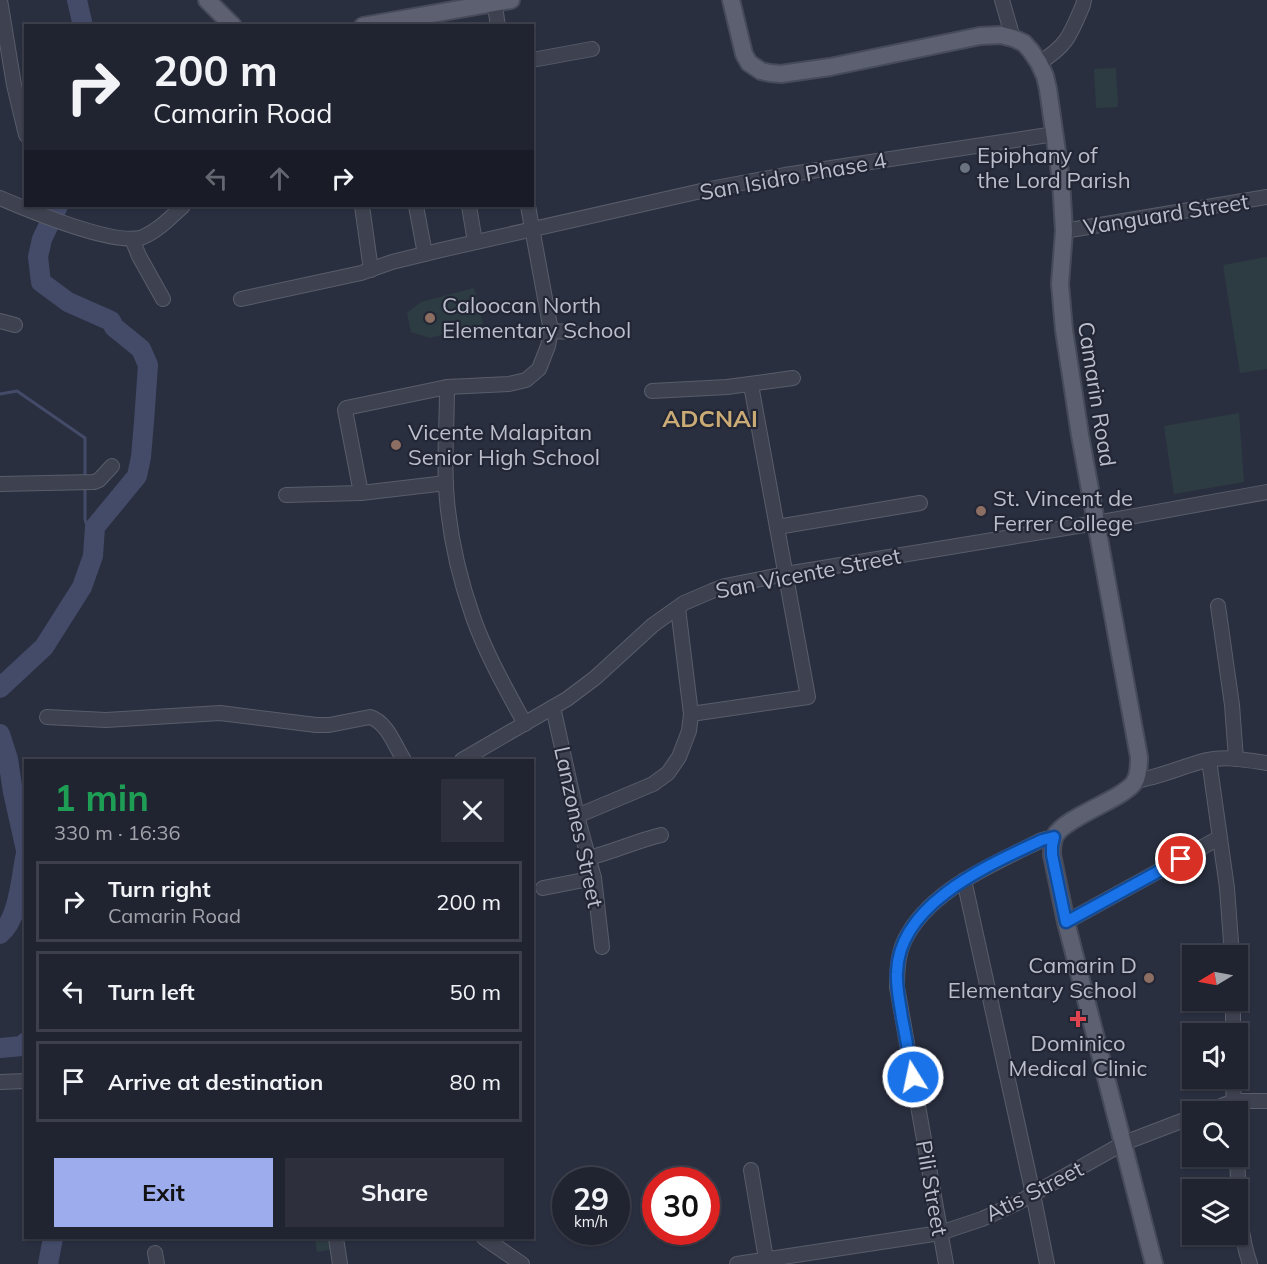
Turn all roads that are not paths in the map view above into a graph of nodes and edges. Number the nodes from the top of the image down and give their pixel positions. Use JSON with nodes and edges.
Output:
{"nodes":[{"id":1,"x":0,"y":0,"type":"edge"},
{"id":2,"x":207,"y":0,"type":"edge"},
{"id":3,"x":731,"y":0,"type":"edge"},
{"id":4,"x":1002,"y":0,"type":"edge"},
{"id":5,"x":1084,"y":0,"type":"edge"},
{"id":6,"x":500,"y":1,"type":"edge"},
{"id":7,"x":231,"y":24,"type":"edge"},
{"id":8,"x":374,"y":24,"type":"edge"},
{"id":9,"x":498,"y":24,"type":"edge"},
{"id":10,"x":1013,"y":38,"type":"junction"},
{"id":11,"x":592,"y":49,"type":"dead end"},
{"id":12,"x":534,"y":60,"type":"edge"},
{"id":13,"x":1039,"y":63,"type":"junction"},
{"id":14,"x":7,"y":86,"type":"edge"},
{"id":15,"x":24,"y":130,"type":"edge"},
{"id":16,"x":1055,"y":134,"type":"junction"},
{"id":17,"x":1267,"y":197,"type":"edge"},
{"id":18,"x":1,"y":199,"type":"edge"},
{"id":19,"x":182,"y":207,"type":"edge"},
{"id":20,"x":362,"y":207,"type":"edge"},
{"id":21,"x":416,"y":207,"type":"edge"},
{"id":22,"x":469,"y":207,"type":"edge"},
{"id":23,"x":528,"y":207,"type":"edge"},
{"id":24,"x":532,"y":230,"type":"junction"},
{"id":25,"x":1064,"y":231,"type":"junction"},
{"id":26,"x":132,"y":239,"type":"junction"},
{"id":27,"x":475,"y":242,"type":"junction"},
{"id":28,"x":425,"y":254,"type":"junction"},
{"id":29,"x":371,"y":270,"type":"junction"},
{"id":30,"x":163,"y":299,"type":"dead end"},
{"id":31,"x":242,"y":299,"type":"dead end"},
{"id":32,"x":0,"y":321,"type":"edge"},
{"id":33,"x":15,"y":325,"type":"dead end"},
{"id":34,"x":551,"y":331,"type":"junction"},
{"id":35,"x":573,"y":332,"type":"dead end"},
{"id":36,"x":793,"y":378,"type":"dead end"},
{"id":37,"x":751,"y":385,"type":"junction"},
{"id":38,"x":447,"y":387,"type":"junction"},
{"id":39,"x":652,"y":391,"type":"dead end"},
{"id":40,"x":112,"y":466,"type":"dead end"},
{"id":41,"x":446,"y":483,"type":"junction"},
{"id":42,"x":0,"y":484,"type":"edge"},
{"id":43,"x":1267,"y":492,"type":"edge"},
{"id":44,"x":362,"y":494,"type":"junction"},
{"id":45,"x":286,"y":495,"type":"dead end"},
{"id":46,"x":920,"y":503,"type":"dead end"},
{"id":47,"x":1096,"y":523,"type":"junction"},
{"id":48,"x":777,"y":527,"type":"junction"},
{"id":49,"x":786,"y":574,"type":"junction"},
{"id":50,"x":1218,"y":606,"type":"dead end"},
{"id":51,"x":678,"y":608,"type":"junction"},
{"id":52,"x":553,"y":707,"type":"junction"},
{"id":53,"x":691,"y":714,"type":"junction"},
{"id":54,"x":47,"y":717,"type":"dead end"},
{"id":55,"x":525,"y":724,"type":"junction"},
{"id":56,"x":403,"y":759,"type":"edge"},
{"id":57,"x":464,"y":759,"type":"edge"},
{"id":58,"x":1236,"y":759,"type":"junction"},
{"id":59,"x":1209,"y":760,"type":"junction"},
{"id":60,"x":1267,"y":763,"type":"edge"},
{"id":61,"x":1135,"y":781,"type":"junction"},
{"id":62,"x":577,"y":816,"type":"junction"},
{"id":63,"x":661,"y":835,"type":"dead end"},
{"id":64,"x":1054,"y":837,"type":"junction"},
{"id":65,"x":1220,"y":838,"type":"junction"},
{"id":66,"x":588,"y":858,"type":"junction"},
{"id":67,"x":594,"y":878,"type":"junction"},
{"id":68,"x":964,"y":880,"type":"junction"},
{"id":69,"x":543,"y":888,"type":"dead end"},
{"id":70,"x":1066,"y":922,"type":"junction"},
{"id":71,"x":1231,"y":945,"type":"edge"},
{"id":72,"x":602,"y":947,"type":"dead end"},
{"id":73,"x":24,"y":1081,"type":"edge"},
{"id":74,"x":0,"y":1082,"type":"edge"},
{"id":75,"x":1267,"y":1101,"type":"edge"},
{"id":76,"x":1248,"y":1104,"type":"edge"},
{"id":77,"x":1182,"y":1121,"type":"edge"},
{"id":78,"x":1124,"y":1143,"type":"junction"},
{"id":79,"x":1238,"y":1167,"type":"edge"},
{"id":80,"x":751,"y":1170,"type":"dead end"},
{"id":81,"x":1033,"y":1194,"type":"junction"},
{"id":82,"x":940,"y":1233,"type":"junction"},
{"id":83,"x":336,"y":1239,"type":"edge"},
{"id":84,"x":485,"y":1239,"type":"edge"},
{"id":85,"x":766,"y":1259,"type":"junction"},
{"id":86,"x":340,"y":1264,"type":"edge"},
{"id":87,"x":522,"y":1264,"type":"edge"},
{"id":88,"x":737,"y":1264,"type":"edge"},
{"id":89,"x":946,"y":1264,"type":"edge"},
{"id":90,"x":1047,"y":1264,"type":"edge"},
{"id":91,"x":1154,"y":1264,"type":"edge"},
{"id":92,"x":1250,"y":1264,"type":"edge"}],
"edges":[{"from":1,"to":14,"type":"street"},
{"from":2,"to":7,"type":"main road"},
{"from":3,"to":10,"type":"main road"},
{"from":4,"to":10,"type":"street"},
{"from":5,"to":13,"type":"street"},
{"from":6,"to":8,"type":"main road"},
{"from":6,"to":9,"type":"street"},
{"from":10,"to":13,"type":"main road","name":"Camarin Road"},
{"from":11,"to":12,"type":"street"},
{"from":13,"to":16,"type":"main road","name":"Camarin Road"},
{"from":14,"to":15,"type":"street"},
{"from":16,"to":24,"type":"street","name":"San Isidro Phase 4"},
{"from":16,"to":25,"type":"main road","name":"Camarin Road"},
{"from":17,"to":25,"type":"street","name":"Vanguard Street"},
{"from":18,"to":26,"type":"street"},
{"from":19,"to":26,"type":"street"},
{"from":20,"to":29,"type":"street"},
{"from":21,"to":28,"type":"street"},
{"from":22,"to":27,"type":"street"},
{"from":23,"to":24,"type":"street"},
{"from":24,"to":27,"type":"street","name":"San Isidro Phase 4"},
{"from":24,"to":34,"type":"street"},
{"from":25,"to":47,"type":"main road","name":"Camarin Road"},
{"from":26,"to":30,"type":"street"},
{"from":27,"to":28,"type":"street","name":"San Isidro Phase 4"},
{"from":28,"to":29,"type":"street","name":"San Isidro Phase 4"},
{"from":29,"to":31,"type":"street","name":"San Isidro Phase 4"},
{"from":32,"to":33,"type":"street"},
{"from":34,"to":35,"type":"street"},
{"from":34,"to":38,"type":"street"},
{"from":36,"to":37,"type":"street"},
{"from":37,"to":39,"type":"street"},
{"from":37,"to":48,"type":"street"},
{"from":38,"to":41,"type":"street"},
{"from":38,"to":44,"type":"street"},
{"from":40,"to":42,"type":"street"},
{"from":41,"to":44,"type":"street"},
{"from":41,"to":55,"type":"street"},
{"from":43,"to":47,"type":"street","name":"San Vicente Street"},
{"from":44,"to":45,"type":"street"},
{"from":46,"to":48,"type":"street"},
{"from":47,"to":49,"type":"street","name":"San Vicente Street"},
{"from":47,"to":61,"type":"main road","name":"Camarin Road"},
{"from":48,"to":49,"type":"street"},
{"from":49,"to":51,"type":"street","name":"San Vicente Street"},
{"from":49,"to":53,"type":"street"},
{"from":50,"to":58,"type":"street"},
{"from":51,"to":52,"type":"street","name":"San Vicente Street"},
{"from":51,"to":53,"type":"street"},
{"from":52,"to":55,"type":"street","name":"San Vicente Street"},
{"from":52,"to":62,"type":"street","name":"Lanzones Street"},
{"from":53,"to":62,"type":"street"},
{"from":54,"to":56,"type":"street"},
{"from":55,"to":57,"type":"street","name":"San Vicente Street"},
{"from":58,"to":59,"type":"street"},
{"from":58,"to":60,"type":"street"},
{"from":59,"to":61,"type":"street"},
{"from":59,"to":65,"type":"street"},
{"from":61,"to":64,"type":"main road"},
{"from":62,"to":66,"type":"street","name":"Lanzones Street"},
{"from":63,"to":66,"type":"street"},
{"from":64,"to":68,"type":"street","name":"Pili Street"},
{"from":64,"to":70,"type":"main road"},
{"from":65,"to":70,"type":"street"},
{"from":65,"to":71,"type":"street"},
{"from":66,"to":67,"type":"street","name":"Lanzones Street"},
{"from":67,"to":69,"type":"street"},
{"from":67,"to":72,"type":"street","name":"Lanzones Street"},
{"from":68,"to":81,"type":"street"},
{"from":68,"to":82,"type":"street","name":"Pili Street"},
{"from":70,"to":78,"type":"main road"},
{"from":73,"to":74,"type":"street"},
{"from":75,"to":76,"type":"street"},
{"from":77,"to":78,"type":"street","name":"Atis Street"},
{"from":78,"to":81,"type":"street","name":"Atis Street"},
{"from":78,"to":91,"type":"main road"},
{"from":79,"to":92,"type":"street"},
{"from":80,"to":85,"type":"street"},
{"from":81,"to":82,"type":"street","name":"Atis Street"},
{"from":81,"to":90,"type":"street"},
{"from":82,"to":85,"type":"street","name":"Atis Street"},
{"from":82,"to":89,"type":"street","name":"Pili Street"},
{"from":83,"to":86,"type":"street"},
{"from":84,"to":87,"type":"street"},
{"from":85,"to":88,"type":"street","name":"Atis Street"}]}
